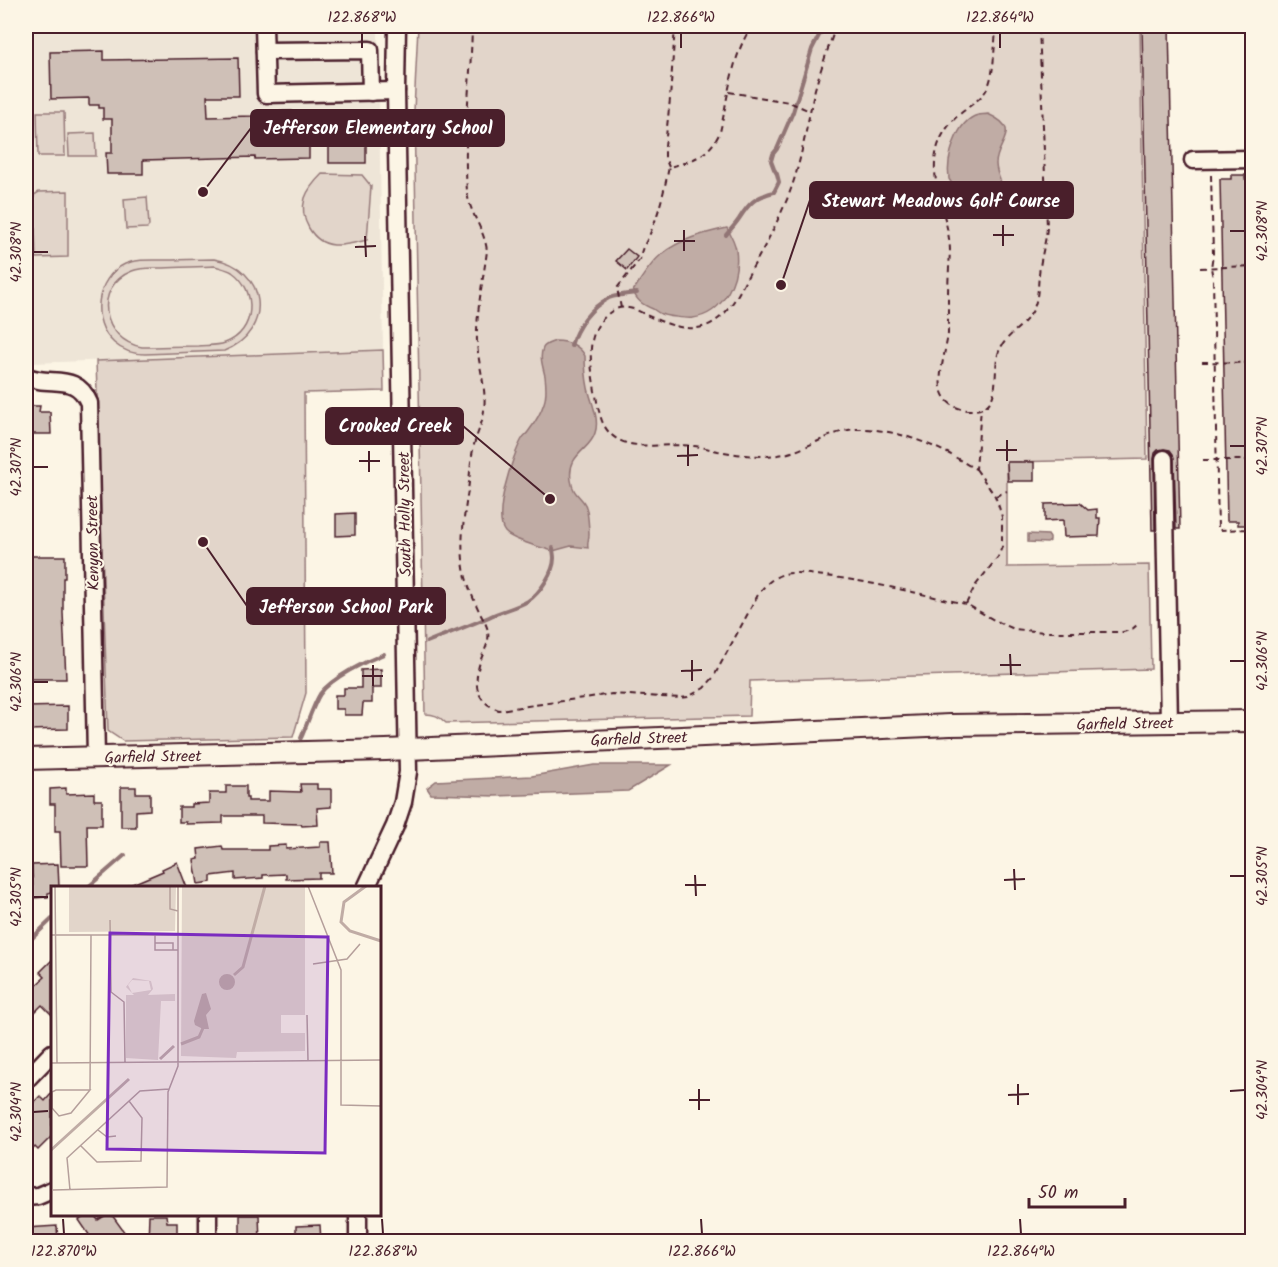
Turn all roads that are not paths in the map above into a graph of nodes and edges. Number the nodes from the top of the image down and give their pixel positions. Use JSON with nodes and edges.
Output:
{"nodes":[{"id":1,"x":264,"y":26,"type":"edge"},
{"id":2,"x":397,"y":26,"type":"edge"},
{"id":3,"x":265,"y":51,"type":"junction"},
{"id":4,"x":371,"y":92,"type":"junction"},
{"id":5,"x":396,"y":92,"type":"junction"},
{"id":6,"x":1252,"y":159,"type":"edge"},
{"id":7,"x":1193,"y":160,"type":"dead end"},
{"id":8,"x":26,"y":376,"type":"edge"},
{"id":9,"x":1164,"y":459,"type":"dead end"},
{"id":10,"x":1252,"y":721,"type":"edge"},
{"id":11,"x":1169,"y":722,"type":"junction"},
{"id":12,"x":408,"y":749,"type":"junction"},
{"id":13,"x":96,"y":757,"type":"junction"},
{"id":14,"x":26,"y":759,"type":"edge"},
{"id":15,"x":367,"y":886,"type":"edge"},
{"id":16,"x":51,"y":1054,"type":"edge"},
{"id":17,"x":26,"y":1080,"type":"edge"},
{"id":18,"x":51,"y":1190,"type":"edge"},
{"id":19,"x":26,"y":1197,"type":"edge"},
{"id":20,"x":208,"y":1216,"type":"edge"},
{"id":21,"x":358,"y":1216,"type":"edge"},
{"id":22,"x":208,"y":1242,"type":"edge"},
{"id":23,"x":358,"y":1242,"type":"edge"}],
"edges":[{"from":1,"to":3,"type":"street"},
{"from":2,"to":5,"type":"street","name":"South Holly Street"},
{"from":3,"to":4,"type":"street"},
{"from":3,"to":4,"type":"street"},
{"from":4,"to":5,"type":"street"},
{"from":5,"to":12,"type":"street","name":"South Holly Street"},
{"from":6,"to":7,"type":"street"},
{"from":8,"to":13,"type":"street","name":"Kenyon Street"},
{"from":9,"to":11,"type":"street"},
{"from":10,"to":11,"type":"main road","name":"Garfield Street"},
{"from":11,"to":12,"type":"main road","name":"Garfield Street"},
{"from":12,"to":13,"type":"main road","name":"Garfield Street"},
{"from":12,"to":15,"type":"street","name":"South Holly Street"},
{"from":13,"to":14,"type":"main road","name":"Garfield Street"},
{"from":16,"to":17,"type":"street"},
{"from":18,"to":19,"type":"street"},
{"from":20,"to":22,"type":"street"},
{"from":21,"to":23,"type":"street"}]}
